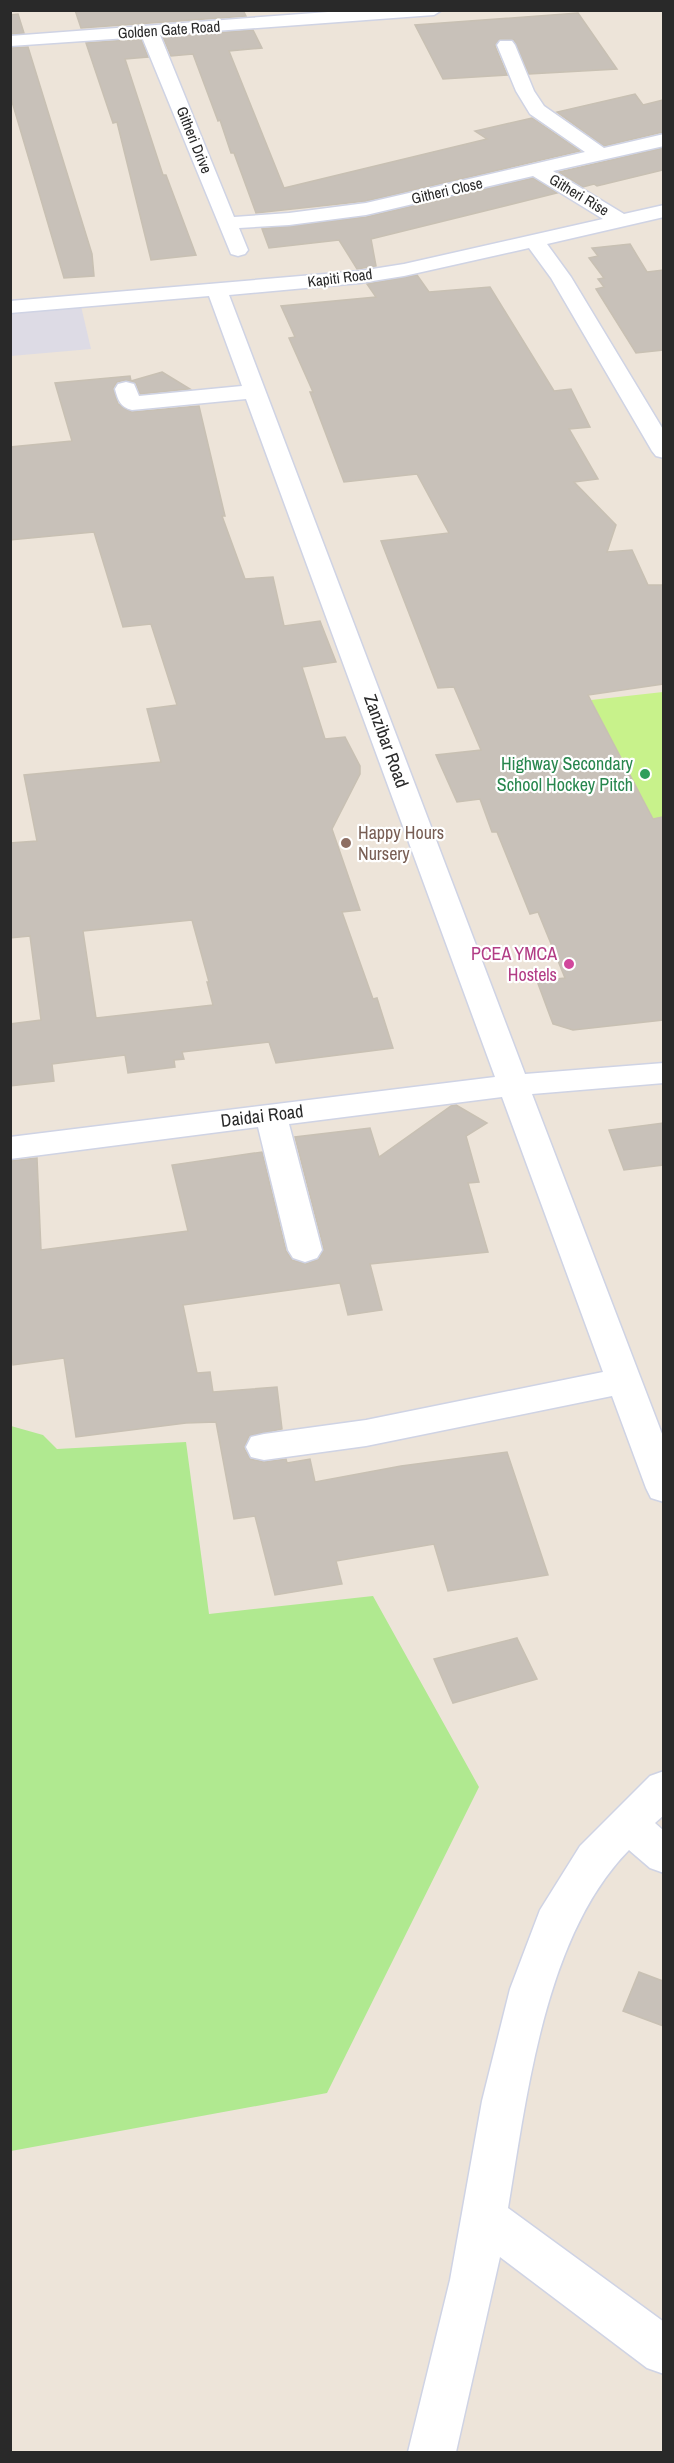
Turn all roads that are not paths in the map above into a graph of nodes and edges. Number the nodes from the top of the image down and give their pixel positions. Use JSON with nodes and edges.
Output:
{"nodes":[{"id":1,"x":434,"y":10,"type":"edge"},
{"id":2,"x":279,"y":16,"type":"edge"},
{"id":3,"x":149,"y":31,"type":"junction"},
{"id":4,"x":10,"y":41,"type":"edge"},
{"id":5,"x":506,"y":45,"type":"dead end"},
{"id":6,"x":663,"y":140,"type":"edge"},
{"id":7,"x":600,"y":154,"type":"junction"},
{"id":8,"x":537,"y":170,"type":"junction"},
{"id":9,"x":663,"y":211,"type":"edge"},
{"id":10,"x":621,"y":221,"type":"junction"},
{"id":11,"x":228,"y":223,"type":"junction"},
{"id":12,"x":534,"y":240,"type":"junction"},
{"id":13,"x":238,"y":249,"type":"dead end"},
{"id":14,"x":217,"y":290,"type":"junction"},
{"id":15,"x":10,"y":307,"type":"edge"},
{"id":16,"x":126,"y":389,"type":"dead end"},
{"id":17,"x":255,"y":391,"type":"junction"},
{"id":18,"x":663,"y":451,"type":"edge"},
{"id":19,"x":663,"y":1073,"type":"edge"},
{"id":20,"x":513,"y":1085,"type":"junction"},
{"id":21,"x":271,"y":1115,"type":"junction"},
{"id":22,"x":10,"y":1148,"type":"edge"},
{"id":23,"x":305,"y":1250,"type":"dead end"},
{"id":24,"x":623,"y":1381,"type":"junction"},
{"id":25,"x":264,"y":1448,"type":"dead end"},
{"id":26,"x":663,"y":1488,"type":"edge"},
{"id":27,"x":663,"y":1788,"type":"edge"},
{"id":28,"x":627,"y":1824,"type":"junction"},
{"id":29,"x":663,"y":1856,"type":"edge"},
{"id":30,"x":484,"y":2218,"type":"junction"},
{"id":31,"x":663,"y":2351,"type":"edge"},
{"id":32,"x":432,"y":2452,"type":"edge"}],
"edges":[{"from":1,"to":2,"type":"street","name":"Golden Gate Road"},
{"from":2,"to":3,"type":"street","name":"Golden Gate Road"},
{"from":3,"to":4,"type":"street","name":"Golden Gate Road"},
{"from":3,"to":11,"type":"street","name":"Githeri Drive"},
{"from":5,"to":7,"type":"street"},
{"from":6,"to":7,"type":"street","name":"Githeri Close"},
{"from":7,"to":8,"type":"street","name":"Githeri Close"},
{"from":8,"to":10,"type":"street","name":"Githeri Rise"},
{"from":8,"to":11,"type":"street","name":"Githeri Close"},
{"from":9,"to":10,"type":"street","name":"Kapiti Road"},
{"from":10,"to":12,"type":"street","name":"Kapiti Road"},
{"from":11,"to":13,"type":"street","name":"Githeri Drive"},
{"from":12,"to":14,"type":"street","name":"Kapiti Road"},
{"from":12,"to":18,"type":"street"},
{"from":14,"to":15,"type":"street","name":"Kapiti Road"},
{"from":14,"to":17,"type":"street","name":"Zanzibar Road"},
{"from":16,"to":17,"type":"street"},
{"from":17,"to":20,"type":"street","name":"Zanzibar Road"},
{"from":19,"to":20,"type":"street","name":"Daidai Road"},
{"from":20,"to":21,"type":"street","name":"Daidai Road"},
{"from":20,"to":24,"type":"street","name":"Zanzibar Road"},
{"from":21,"to":22,"type":"street","name":"Daidai Road"},
{"from":21,"to":23,"type":"street"},
{"from":24,"to":25,"type":"street"},
{"from":24,"to":26,"type":"street","name":"Zanzibar Road"},
{"from":27,"to":28,"type":"street"},
{"from":28,"to":29,"type":"street"},
{"from":28,"to":30,"type":"street"},
{"from":30,"to":31,"type":"street"},
{"from":30,"to":32,"type":"street"}]}
